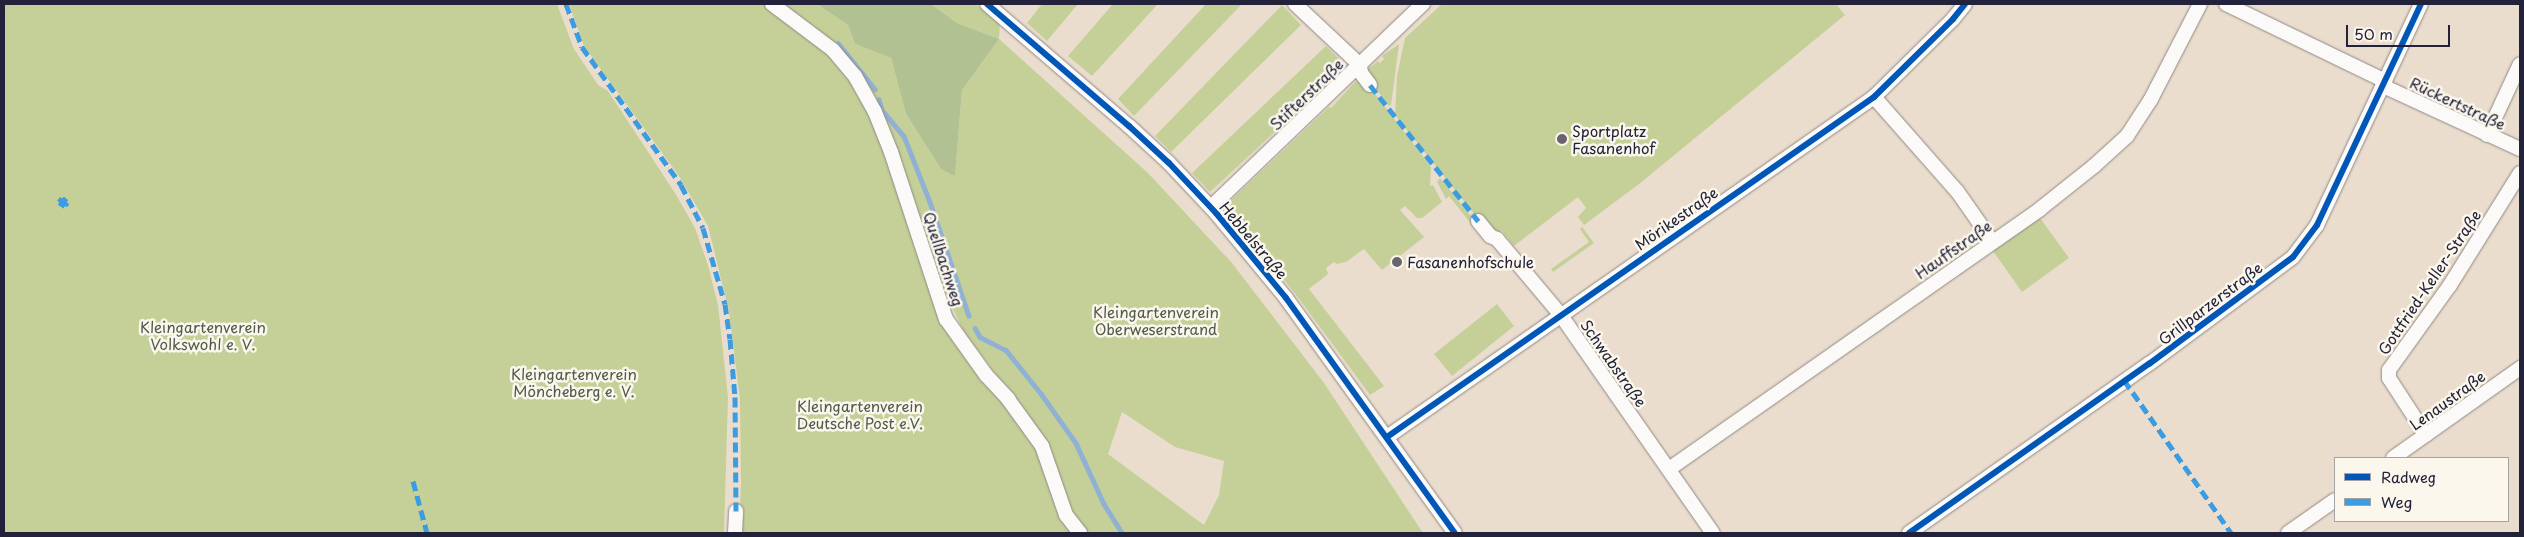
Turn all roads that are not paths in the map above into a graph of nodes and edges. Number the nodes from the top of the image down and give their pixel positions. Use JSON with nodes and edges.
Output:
{"nodes":[{"id":1,"x":772,"y":4,"type":"edge"},
{"id":2,"x":987,"y":4,"type":"edge"},
{"id":3,"x":1295,"y":4,"type":"edge"},
{"id":4,"x":1423,"y":4,"type":"edge"},
{"id":5,"x":1965,"y":4,"type":"edge"},
{"id":6,"x":2200,"y":4,"type":"edge"},
{"id":7,"x":2226,"y":4,"type":"edge"},
{"id":8,"x":2421,"y":4,"type":"edge"},
{"id":9,"x":2520,"y":64,"type":"edge"},
{"id":10,"x":1360,"y":65,"type":"junction"},
{"id":11,"x":2384,"y":83,"type":"junction"},
{"id":12,"x":1370,"y":84,"type":"dead end"},
{"id":13,"x":1874,"y":97,"type":"junction"},
{"id":14,"x":2488,"y":135,"type":"junction"},
{"id":15,"x":2520,"y":149,"type":"edge"},
{"id":16,"x":2520,"y":173,"type":"edge"},
{"id":17,"x":1211,"y":207,"type":"junction"},
{"id":18,"x":1478,"y":221,"type":"dead end"},
{"id":19,"x":1992,"y":241,"type":"junction"},
{"id":20,"x":1560,"y":314,"type":"junction"},
{"id":21,"x":2520,"y":368,"type":"edge"},
{"id":22,"x":2426,"y":435,"type":"junction"},
{"id":23,"x":1387,"y":436,"type":"junction"},
{"id":24,"x":2394,"y":457,"type":"edge"},
{"id":25,"x":1669,"y":469,"type":"junction"},
{"id":26,"x":2334,"y":501,"type":"edge"},
{"id":27,"x":736,"y":511,"type":"dead end"},
{"id":28,"x":735,"y":533,"type":"edge"},
{"id":29,"x":1080,"y":533,"type":"edge"},
{"id":30,"x":1454,"y":533,"type":"edge"},
{"id":31,"x":1713,"y":533,"type":"edge"},
{"id":32,"x":1909,"y":533,"type":"edge"},
{"id":33,"x":2288,"y":533,"type":"edge"}],
"edges":[{"from":1,"to":29,"type":"street","name":"Quellbachweg"},
{"from":2,"to":17,"type":"street","name":"Hebbelstraße"},
{"from":3,"to":10,"type":"street"},
{"from":4,"to":10,"type":"street","name":"Stifterstraße"},
{"from":5,"to":13,"type":"street","name":"Mörikestraße"},
{"from":6,"to":19,"type":"street","name":"Hauffstraße"},
{"from":7,"to":11,"type":"street","name":"Rückertstraße"},
{"from":8,"to":11,"type":"street","name":"Grillparzerstraße"},
{"from":9,"to":14,"type":"street"},
{"from":10,"to":12,"type":"street"},
{"from":10,"to":17,"type":"street","name":"Stifterstraße"},
{"from":11,"to":14,"type":"street","name":"Rückertstraße"},
{"from":11,"to":32,"type":"street","name":"Grillparzerstraße"},
{"from":13,"to":19,"type":"street"},
{"from":13,"to":20,"type":"street","name":"Mörikestraße"},
{"from":14,"to":15,"type":"street","name":"Rückertstraße"},
{"from":16,"to":22,"type":"street","name":"Gottfried-Keller-Straße"},
{"from":17,"to":23,"type":"street","name":"Hebbelstraße"},
{"from":18,"to":20,"type":"street","name":"Schwabstraße"},
{"from":19,"to":25,"type":"street","name":"Hauffstraße"},
{"from":20,"to":23,"type":"street","name":"Mörikestraße"},
{"from":20,"to":25,"type":"street","name":"Schwabstraße"},
{"from":21,"to":22,"type":"street","name":"Lenaustraße"},
{"from":22,"to":24,"type":"street","name":"Lenaustraße"},
{"from":23,"to":30,"type":"street","name":"Hebbelstraße"},
{"from":25,"to":31,"type":"street","name":"Schwabstraße"},
{"from":26,"to":33,"type":"street"},
{"from":27,"to":28,"type":"street"}]}
